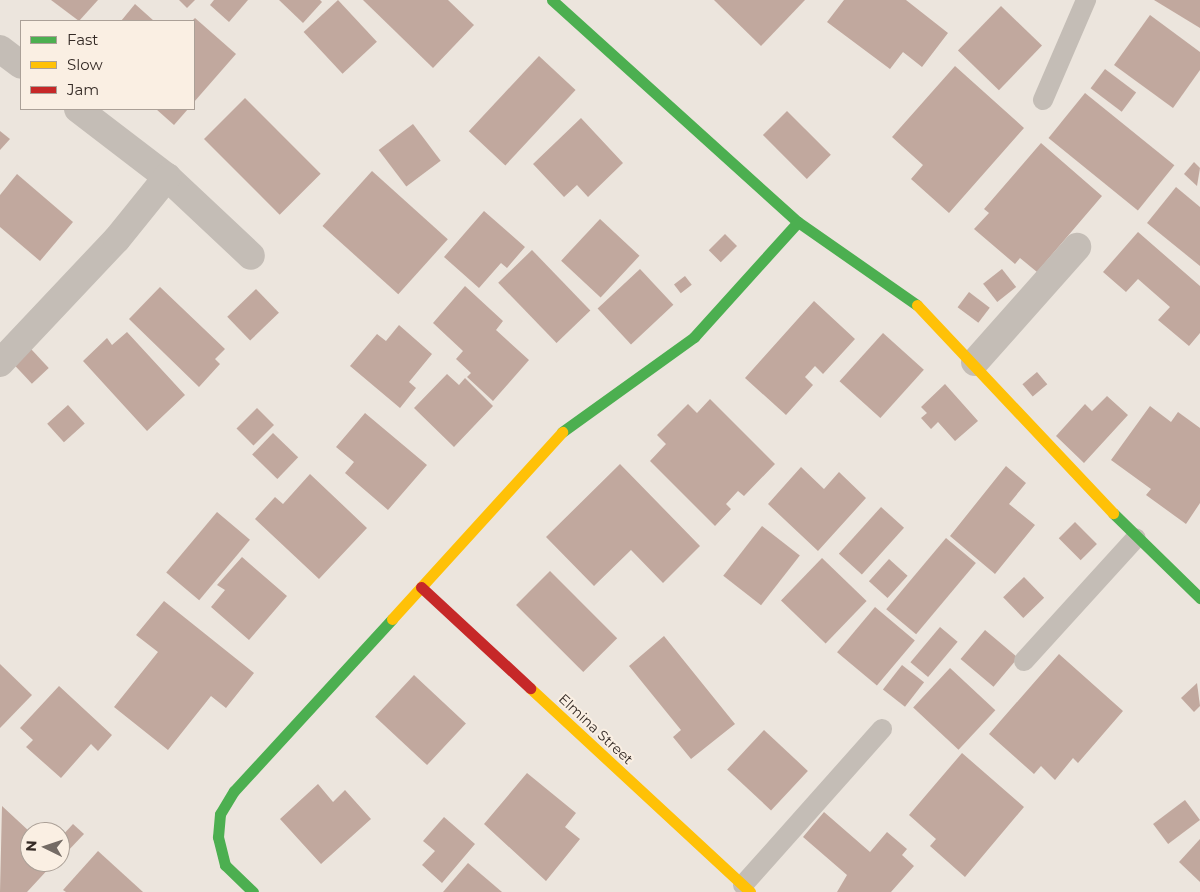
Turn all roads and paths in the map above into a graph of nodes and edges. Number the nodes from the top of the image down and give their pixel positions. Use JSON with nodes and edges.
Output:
{"nodes":[{"id":1,"x":552,"y":0,"type":"edge"},
{"id":2,"x":1086,"y":0,"type":"edge"},
{"id":3,"x":0,"y":49,"type":"edge"},
{"id":4,"x":20,"y":64,"type":"edge"},
{"id":5,"x":1043,"y":100,"type":"dead end"},
{"id":6,"x":79,"y":110,"type":"edge"},
{"id":7,"x":167,"y":177,"type":"junction"},
{"id":8,"x":798,"y":222,"type":"junction"},
{"id":9,"x":1077,"y":248,"type":"dead end"},
{"id":10,"x":251,"y":256,"type":"dead end"},
{"id":11,"x":975,"y":362,"type":"junction"},
{"id":12,"x":0,"y":363,"type":"edge"},
{"id":13,"x":1136,"y":538,"type":"junction"},
{"id":14,"x":421,"y":587,"type":"junction"},
{"id":15,"x":1200,"y":598,"type":"edge"},
{"id":16,"x":1024,"y":661,"type":"dead end"},
{"id":17,"x":882,"y":729,"type":"dead end"},
{"id":18,"x":746,"y":889,"type":"edge"},
{"id":19,"x":253,"y":892,"type":"edge"}],
"edges":[{"from":1,"to":8,"type":"street"},
{"from":2,"to":5,"type":"lane"},
{"from":3,"to":4,"type":"street"},
{"from":6,"to":7,"type":"street"},
{"from":7,"to":10,"type":"street"},
{"from":7,"to":12,"type":"street"},
{"from":8,"to":11,"type":"street"},
{"from":8,"to":14,"type":"street"},
{"from":9,"to":11,"type":"street"},
{"from":11,"to":13,"type":"street"},
{"from":13,"to":15,"type":"street"},
{"from":13,"to":16,"type":"lane"},
{"from":14,"to":18,"type":"street","name":"Elmina Street"},
{"from":14,"to":19,"type":"street"},
{"from":17,"to":18,"type":"lane"}]}
